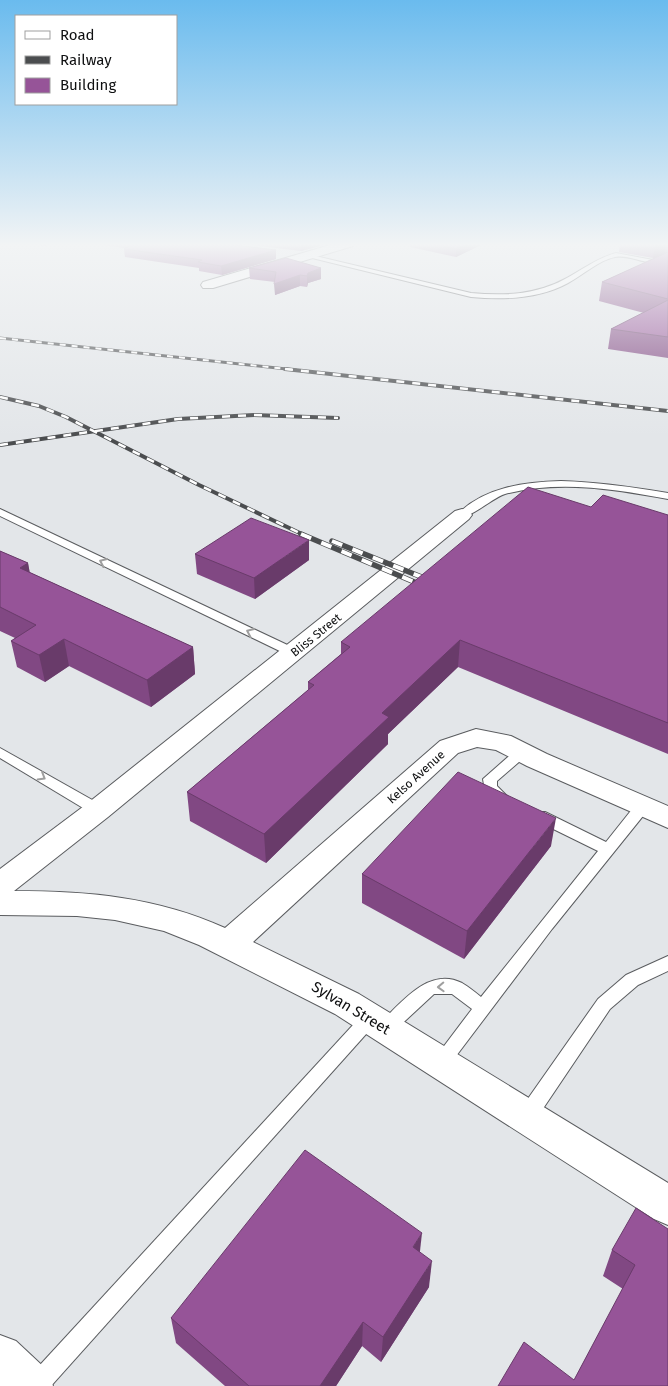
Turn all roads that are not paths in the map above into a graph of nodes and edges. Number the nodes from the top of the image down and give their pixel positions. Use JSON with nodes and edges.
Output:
{"nodes":[{"id":1,"x":668,"y":496,"type":"edge"},
{"id":2,"x":0,"y":512,"type":"edge"},
{"id":3,"x":462,"y":515,"type":"joint"},
{"id":4,"x":294,"y":652,"type":"junction"},
{"id":5,"x":0,"y":752,"type":"edge"},
{"id":6,"x":522,"y":752,"type":"junction"},
{"id":7,"x":642,"y":807,"type":"junction"},
{"id":8,"x":98,"y":810,"type":"junction"},
{"id":9,"x":668,"y":818,"type":"edge"},
{"id":10,"x":608,"y":849,"type":"junction"},
{"id":11,"x":0,"y":884,"type":"edge"},
{"id":12,"x":0,"y":903,"type":"edge"},
{"id":13,"x":229,"y":944,"type":"junction"},
{"id":14,"x":668,"y":963,"type":"edge"},
{"id":15,"x":483,"y":1007,"type":"junction"},
{"id":16,"x":378,"y":1023,"type":"junction"},
{"id":17,"x":441,"y":1063,"type":"junction"},
{"id":18,"x":526,"y":1116,"type":"junction"},
{"id":19,"x":668,"y":1205,"type":"edge"},
{"id":20,"x":0,"y":1356,"type":"edge"},
{"id":21,"x":31,"y":1386,"type":"edge"},
{"id":22,"x":36,"y":1386,"type":"edge"}],
"edges":[{"from":1,"to":3,"type":"lane","name":"Bliss Street"},
{"from":4,"to":2,"type":"lane","one_way":true},
{"from":3,"to":4,"type":"street","name":"Bliss Street"},
{"from":4,"to":8,"type":"street","name":"Bliss Street"},
{"from":5,"to":8,"type":"lane","one_way":true},
{"from":6,"to":7,"type":"street","name":"Kelso Avenue"},
{"from":6,"to":10,"type":"lane"},
{"from":6,"to":13,"type":"street","name":"Kelso Avenue"},
{"from":7,"to":9,"type":"street","name":"Kelso Avenue"},
{"from":7,"to":10,"type":"lane"},
{"from":8,"to":11,"type":"street","name":"Bliss Street"},
{"from":10,"to":15,"type":"lane"},
{"from":12,"to":13,"type":"street","name":"Sylvan Street"},
{"from":13,"to":16,"type":"street","name":"Sylvan Street"},
{"from":14,"to":18,"type":"lane"},
{"from":15,"to":16,"type":"lane","one_way":true},
{"from":15,"to":17,"type":"lane"},
{"from":16,"to":17,"type":"street","name":"Sylvan Street"},
{"from":16,"to":22,"type":"lane"},
{"from":17,"to":18,"type":"street","name":"Sylvan Street"},
{"from":18,"to":19,"type":"street","name":"Sylvan Street"},
{"from":20,"to":21,"type":"street"}]}
